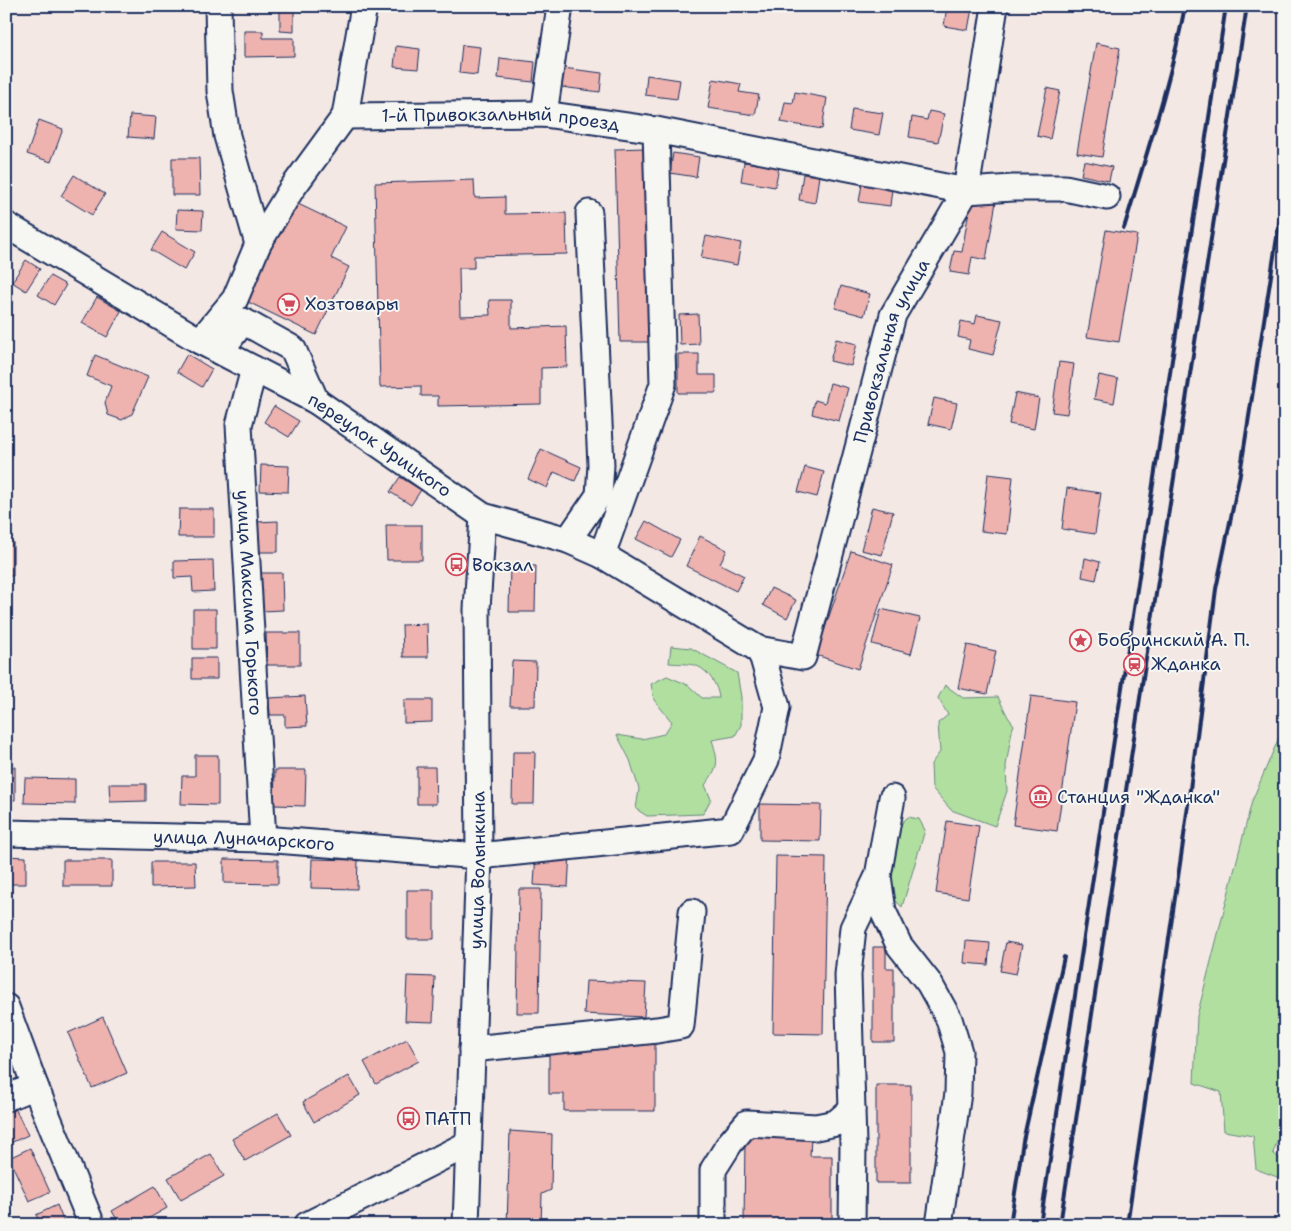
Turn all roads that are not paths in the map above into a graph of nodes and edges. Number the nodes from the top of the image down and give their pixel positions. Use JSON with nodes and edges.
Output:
{"nodes":[{"id":1,"x":218,"y":6,"type":"edge"},
{"id":2,"x":364,"y":6,"type":"edge"},
{"id":3,"x":560,"y":6,"type":"edge"},
{"id":4,"x":996,"y":6,"type":"edge"},
{"id":5,"x":544,"y":114,"type":"junction"},
{"id":6,"x":345,"y":116,"type":"junction"},
{"id":7,"x":656,"y":130,"type":"junction"},
{"id":8,"x":966,"y":191,"type":"junction"},
{"id":9,"x":1107,"y":196,"type":"dead end"},
{"id":10,"x":589,"y":212,"type":"dead end"},
{"id":11,"x":6,"y":225,"type":"edge"},
{"id":12,"x":258,"y":244,"type":"junction"},
{"id":13,"x":210,"y":346,"type":"junction"},
{"id":14,"x":254,"y":369,"type":"junction"},
{"id":15,"x":316,"y":401,"type":"junction"},
{"id":16,"x":483,"y":516,"type":"junction"},
{"id":17,"x":568,"y":540,"type":"junction"},
{"id":18,"x":602,"y":555,"type":"junction"},
{"id":19,"x":758,"y":649,"type":"junction"},
{"id":20,"x":892,"y":798,"type":"dead end"},
{"id":21,"x":6,"y":832,"type":"edge"},
{"id":22,"x":263,"y":839,"type":"junction"},
{"id":23,"x":479,"y":856,"type":"junction"},
{"id":24,"x":878,"y":876,"type":"junction"},
{"id":25,"x":692,"y":912,"type":"dead end"},
{"id":26,"x":6,"y":1007,"type":"edge"},
{"id":27,"x":472,"y":1049,"type":"junction"},
{"id":28,"x":36,"y":1086,"type":"junction"},
{"id":29,"x":6,"y":1098,"type":"edge"},
{"id":30,"x":852,"y":1109,"type":"junction"},
{"id":31,"x":468,"y":1144,"type":"junction"},
{"id":32,"x":92,"y":1225,"type":"edge"},
{"id":33,"x":307,"y":1225,"type":"edge"},
{"id":34,"x":466,"y":1225,"type":"edge"},
{"id":35,"x":713,"y":1225,"type":"edge"},
{"id":36,"x":852,"y":1225,"type":"edge"},
{"id":37,"x":939,"y":1225,"type":"edge"}],
"edges":[{"from":1,"to":12,"type":"street"},
{"from":2,"to":6,"type":"street"},
{"from":3,"to":5,"type":"street"},
{"from":4,"to":8,"type":"street","name":"Привокзальная улица"},
{"from":5,"to":6,"type":"street","name":"1-й Привокзальный проезд"},
{"from":5,"to":7,"type":"street","name":"1-й Привокзальный проезд"},
{"from":6,"to":12,"type":"street"},
{"from":7,"to":8,"type":"street","name":"1-й Привокзальный проезд"},
{"from":7,"to":18,"type":"street"},
{"from":8,"to":9,"type":"street","name":"1-й Привокзальный проезд"},
{"from":8,"to":19,"type":"street","name":"Привокзальная улица"},
{"from":10,"to":17,"type":"street"},
{"from":11,"to":13,"type":"street","name":"переулок Урицкого"},
{"from":12,"to":13,"type":"street"},
{"from":13,"to":14,"type":"street","name":"переулок Урицкого"},
{"from":13,"to":15,"type":"street"},
{"from":14,"to":15,"type":"street","name":"переулок Урицкого"},
{"from":14,"to":22,"type":"street","name":"улица Максима Горького"},
{"from":15,"to":16,"type":"street","name":"переулок Урицкого"},
{"from":16,"to":17,"type":"street","name":"переулок Урицкого"},
{"from":16,"to":23,"type":"street","name":"улица Волынкина"},
{"from":17,"to":18,"type":"street","name":"переулок Урицкого"},
{"from":18,"to":19,"type":"street","name":"переулок Урицкого"},
{"from":19,"to":23,"type":"street","name":"улица Луначарского"},
{"from":20,"to":24,"type":"street"},
{"from":21,"to":22,"type":"street","name":"улица Луначарского"},
{"from":22,"to":23,"type":"street","name":"улица Луначарского"},
{"from":23,"to":27,"type":"street","name":"улица Волынкина"},
{"from":24,"to":30,"type":"street"},
{"from":24,"to":37,"type":"street"},
{"from":25,"to":27,"type":"street"},
{"from":26,"to":28,"type":"street"},
{"from":27,"to":31,"type":"street","name":"улица Волынкина"},
{"from":28,"to":29,"type":"street"},
{"from":28,"to":32,"type":"street"},
{"from":30,"to":35,"type":"street"},
{"from":30,"to":36,"type":"street"},
{"from":31,"to":33,"type":"street"},
{"from":31,"to":34,"type":"street","name":"улица Волынкина"}]}
